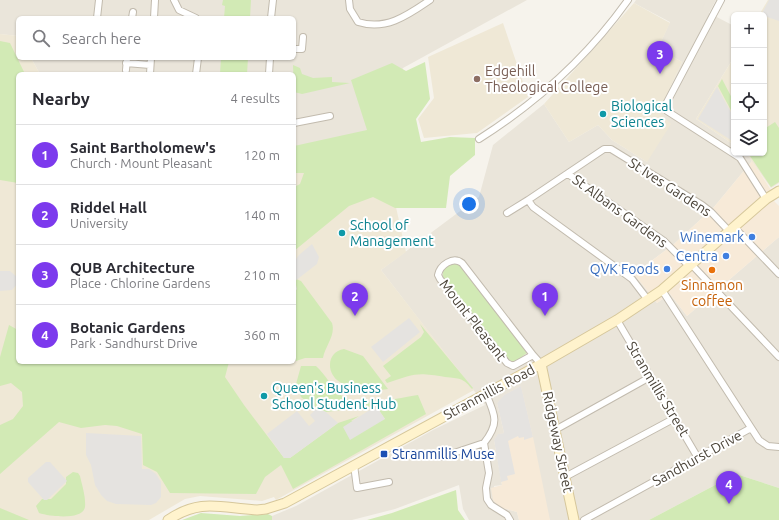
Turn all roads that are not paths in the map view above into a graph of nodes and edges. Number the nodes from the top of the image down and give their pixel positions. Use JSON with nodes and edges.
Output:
{"nodes":[{"id":1,"x":99,"y":0,"type":"edge"},
{"id":2,"x":155,"y":0,"type":"edge"},
{"id":3,"x":174,"y":0,"type":"edge"},
{"id":4,"x":273,"y":0,"type":"edge"},
{"id":5,"x":348,"y":0,"type":"edge"},
{"id":6,"x":430,"y":0,"type":"edge"},
{"id":7,"x":628,"y":0,"type":"edge"},
{"id":8,"x":722,"y":0,"type":"edge"},
{"id":9,"x":97,"y":16,"type":"edge"},
{"id":10,"x":154,"y":16,"type":"edge"},
{"id":11,"x":192,"y":16,"type":"edge"},
{"id":12,"x":271,"y":16,"type":"edge"},
{"id":13,"x":303,"y":37,"type":"dead end"},
{"id":14,"x":296,"y":49,"type":"edge"},
{"id":15,"x":198,"y":60,"type":"edge"},
{"id":16,"x":270,"y":60,"type":"edge"},
{"id":17,"x":127,"y":61,"type":"edge"},
{"id":18,"x":151,"y":61,"type":"edge"},
{"id":19,"x":126,"y":70,"type":"dead end"},
{"id":20,"x":150,"y":72,"type":"edge"},
{"id":21,"x":196,"y":72,"type":"edge"},
{"id":22,"x":268,"y":72,"type":"edge"},
{"id":23,"x":330,"y":116,"type":"dead end"},
{"id":24,"x":296,"y":123,"type":"edge"},
{"id":25,"x":479,"y":139,"type":"dead end"},
{"id":26,"x":568,"y":174,"type":"junction"},
{"id":27,"x":778,"y":194,"type":"edge"},
{"id":28,"x":766,"y":199,"type":"junction"},
{"id":29,"x":528,"y":200,"type":"junction"},
{"id":30,"x":507,"y":213,"type":"dead end"},
{"id":31,"x":732,"y":229,"type":"junction"},
{"id":32,"x":690,"y":265,"type":"junction"},
{"id":33,"x":779,"y":274,"type":"edge"},
{"id":34,"x":662,"y":290,"type":"junction"},
{"id":35,"x":648,"y":300,"type":"junction"},
{"id":36,"x":617,"y":320,"type":"junction"},
{"id":37,"x":533,"y":355,"type":"junction"},
{"id":38,"x":779,"y":357,"type":"edge"},
{"id":39,"x":541,"y":364,"type":"junction"},
{"id":40,"x":650,"y":377,"type":"junction"},
{"id":41,"x":486,"y":394,"type":"junction"},
{"id":42,"x":675,"y":418,"type":"junction"},
{"id":43,"x":751,"y":428,"type":"junction"},
{"id":44,"x":555,"y":430,"type":"junction"},
{"id":45,"x":484,"y":444,"type":"junction"},
{"id":46,"x":779,"y":447,"type":"edge"},
{"id":47,"x":442,"y":457,"type":"dead end"},
{"id":48,"x":698,"y":458,"type":"junction"},
{"id":49,"x":354,"y":465,"type":"junction"},
{"id":50,"x":565,"y":477,"type":"junction"},
{"id":51,"x":389,"y":482,"type":"dead end"},
{"id":52,"x":168,"y":520,"type":"edge"},
{"id":53,"x":510,"y":520,"type":"edge"},
{"id":54,"x":574,"y":520,"type":"edge"},
{"id":55,"x":584,"y":520,"type":"edge"}],
"edges":[{"from":1,"to":9,"type":"street"},
{"from":2,"to":10,"type":"street"},
{"from":3,"to":11,"type":"street"},
{"from":4,"to":12,"type":"street"},
{"from":5,"to":6,"type":"street"},
{"from":7,"to":25,"type":"street"},
{"from":8,"to":28,"type":"street"},
{"from":13,"to":14,"type":"street"},
{"from":15,"to":21,"type":"street"},
{"from":16,"to":22,"type":"street"},
{"from":17,"to":18,"type":"street"},
{"from":17,"to":19,"type":"street"},
{"from":18,"to":20,"type":"street"},
{"from":23,"to":24,"type":"street"},
{"from":26,"to":29,"type":"street"},
{"from":26,"to":31,"type":"street","name":"St Ives Gardens"},
{"from":26,"to":32,"type":"street","name":"St Albans Gardens"},
{"from":27,"to":28,"type":"street","name":"Stranmillis Road"},
{"from":28,"to":31,"type":"street","name":"Stranmillis Road"},
{"from":29,"to":30,"type":"street"},
{"from":29,"to":35,"type":"street"},
{"from":31,"to":32,"type":"street","name":"Stranmillis Road"},
{"from":31,"to":33,"type":"street","name":"St Ives Gardens"},
{"from":32,"to":34,"type":"street","name":"Stranmillis Road"},
{"from":32,"to":38,"type":"street","name":"St Albans Gardens"},
{"from":34,"to":35,"type":"street","name":"Stranmillis Road"},
{"from":34,"to":43,"type":"street","name":"Sandhurst Drive"},
{"from":35,"to":36,"type":"street","name":"Stranmillis Road"},
{"from":36,"to":39,"type":"street","name":"Stranmillis Road"},
{"from":36,"to":40,"type":"street","name":"Stranmillis Street"},
{"from":37,"to":37,"type":"street","name":"Mount Pleasant"},
{"from":37,"to":39,"type":"street","name":"Mount Pleasant"},
{"from":39,"to":41,"type":"street","name":"Stranmillis Road"},
{"from":39,"to":44,"type":"street","name":"Ridgeway Street"},
{"from":40,"to":42,"type":"street","name":"Stranmillis Street"},
{"from":40,"to":44,"type":"street"},
{"from":41,"to":45,"type":"street"},
{"from":41,"to":49,"type":"street","name":"Stranmillis Road"},
{"from":42,"to":48,"type":"street","name":"Stranmillis Street"},
{"from":42,"to":50,"type":"street"},
{"from":43,"to":46,"type":"street"},
{"from":43,"to":48,"type":"street","name":"Sandhurst Drive"},
{"from":44,"to":50,"type":"street","name":"Ridgeway Street"},
{"from":45,"to":47,"type":"street"},
{"from":45,"to":53,"type":"street"},
{"from":48,"to":55,"type":"street","name":"Sandhurst Drive"},
{"from":49,"to":51,"type":"street"},
{"from":49,"to":52,"type":"street","name":"Stranmillis Road"},
{"from":50,"to":54,"type":"street","name":"Ridgeway Street"}]}
